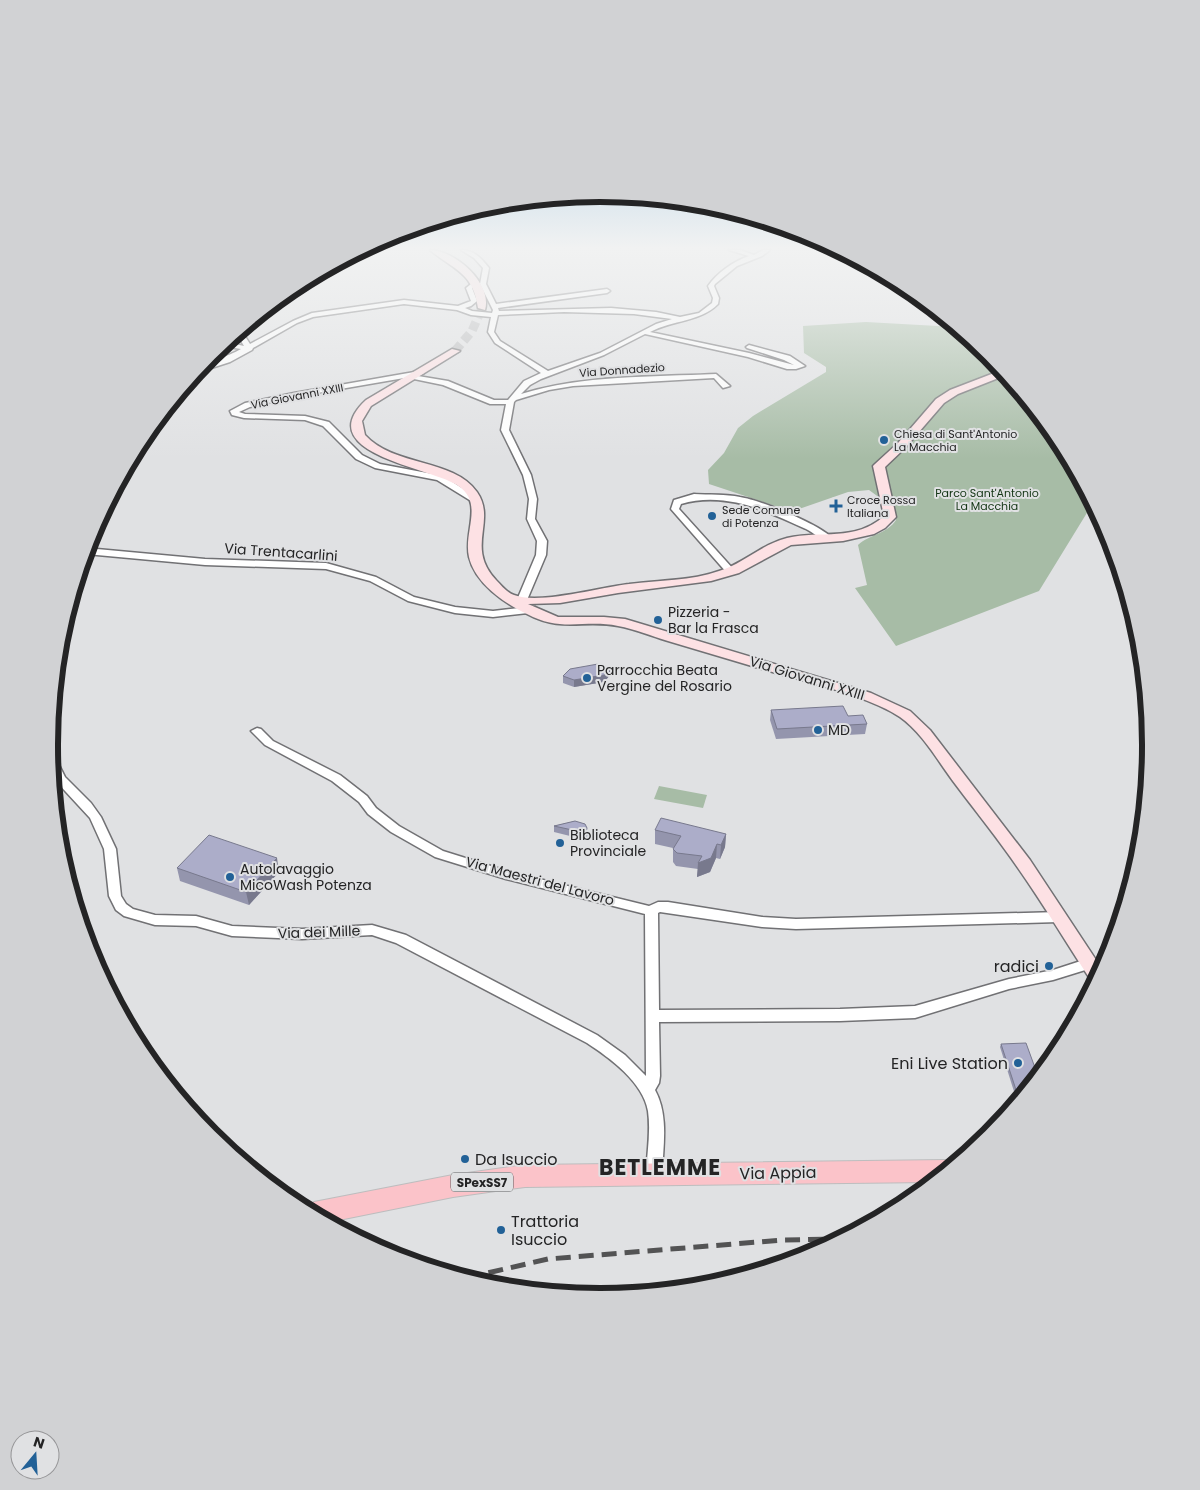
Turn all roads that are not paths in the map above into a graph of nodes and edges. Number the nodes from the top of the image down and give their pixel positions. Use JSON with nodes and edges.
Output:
{"nodes":[{"id":1,"x":301,"y":320,"type":"edge"},
{"id":2,"x":493,"y":320,"type":"edge"},
{"id":3,"x":677,"y":320,"type":"edge"},
{"id":4,"x":644,"y":332,"type":"junction"},
{"id":5,"x":242,"y":337,"type":"edge"},
{"id":6,"x":233,"y":346,"type":"edge"},
{"id":7,"x":748,"y":347,"type":"dead end"},
{"id":8,"x":250,"y":349,"type":"junction"},
{"id":9,"x":455,"y":351,"type":"tunnel mouth"},
{"id":10,"x":211,"y":366,"type":"edge"},
{"id":11,"x":546,"y":373,"type":"junction"},
{"id":12,"x":417,"y":375,"type":"junction"},
{"id":13,"x":997,"y":375,"type":"edge"},
{"id":14,"x":726,"y":386,"type":"dead end"},
{"id":15,"x":513,"y":400,"type":"junction"},
{"id":16,"x":476,"y":501,"type":"junction"},
{"id":17,"x":827,"y":538,"type":"junction"},
{"id":18,"x":93,"y":552,"type":"edge"},
{"id":19,"x":730,"y":571,"type":"junction"},
{"id":20,"x":533,"y":606,"type":"junction"},
{"id":21,"x":257,"y":731,"type":"dead end"},
{"id":22,"x":59,"y":777,"type":"edge"},
{"id":23,"x":651,"y":910,"type":"junction"},
{"id":24,"x":1059,"y":917,"type":"junction"},
{"id":25,"x":1094,"y":969,"type":"edge"},
{"id":26,"x":1093,"y":971,"type":"edge"},
{"id":27,"x":651,"y":1016,"type":"junction"},
{"id":28,"x":647,"y":1088,"type":"junction"},
{"id":29,"x":935,"y":1171,"type":"edge"},
{"id":30,"x":654,"y":1174,"type":"junction"},
{"id":31,"x":324,"y":1212,"type":"edge"}],
"edges":[{"from":1,"to":8,"type":"street"},
{"from":2,"to":11,"type":"street"},
{"from":3,"to":4,"type":"street","name":"Via Donnadezio"},
{"from":4,"to":7,"type":"street"},
{"from":4,"to":11,"type":"street","name":"Via Donnadezio"},
{"from":5,"to":8,"type":"street"},
{"from":6,"to":8,"type":"street"},
{"from":8,"to":10,"type":"street"},
{"from":9,"to":12,"type":"main road","name":"Via Giovanni XXIII"},
{"from":11,"to":15,"type":"street","name":"Via Donnadezio"},
{"from":12,"to":15,"type":"street","name":"Via Donnadezio"},
{"from":12,"to":16,"type":"main road","name":"Via Giovanni XXIII"},
{"from":12,"to":16,"type":"street","name":"Via Giovanni XXIII"},
{"from":13,"to":17,"type":"main road"},
{"from":14,"to":15,"type":"street","name":"Via Donnadezio"},
{"from":15,"to":20,"type":"street"},
{"from":16,"to":20,"type":"main road"},
{"from":17,"to":19,"type":"main road"},
{"from":17,"to":19,"type":"street"},
{"from":18,"to":20,"type":"street","name":"Via Trentacarlini"},
{"from":19,"to":20,"type":"main road"},
{"from":20,"to":24,"type":"main road","name":"Via Giovanni XXIII"},
{"from":21,"to":23,"type":"street","name":"Via Maestri del Lavoro"},
{"from":22,"to":28,"type":"street","name":"Via dei Mille"},
{"from":23,"to":24,"type":"street","name":"Via Maestri del Lavoro"},
{"from":23,"to":27,"type":"street"},
{"from":24,"to":25,"type":"main road","name":"Via Giovanni XXIII"},
{"from":26,"to":27,"type":"street"},
{"from":27,"to":28,"type":"street"},
{"from":28,"to":30,"type":"street"},
{"from":29,"to":30,"type":"main road","name":"Via Appia","number":"SPexSS7"},
{"from":30,"to":31,"type":"main road","name":"Via Appia","number":"SPexSS7"}]}
